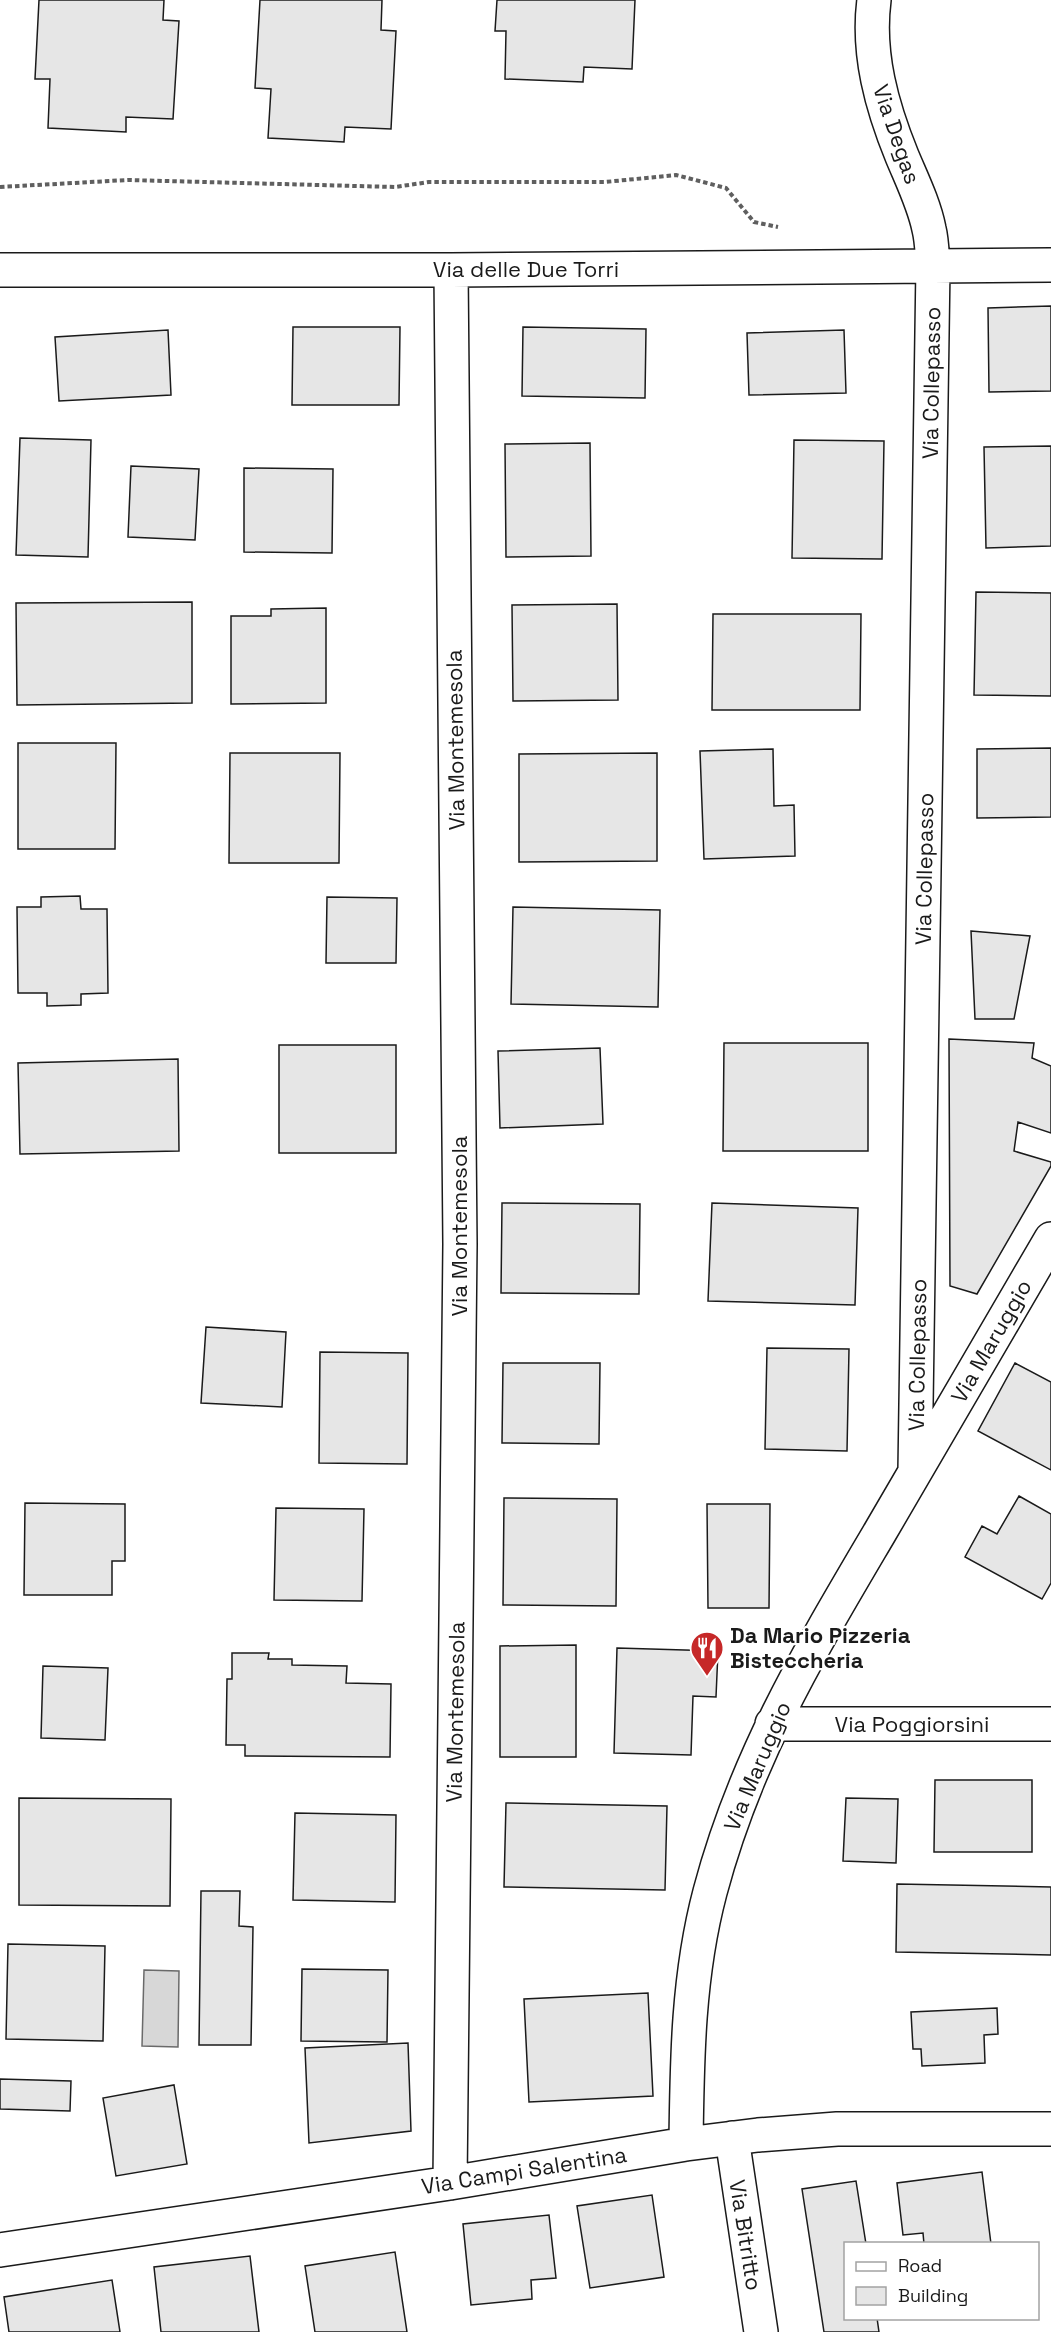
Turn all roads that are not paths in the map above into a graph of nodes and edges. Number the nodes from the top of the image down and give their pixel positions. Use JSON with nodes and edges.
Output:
{"nodes":[{"id":1,"x":874,"y":0,"type":"edge"},
{"id":2,"x":1051,"y":265,"type":"edge"},
{"id":3,"x":933,"y":266,"type":"junction"},
{"id":4,"x":0,"y":270,"type":"edge"},
{"id":5,"x":451,"y":270,"type":"junction"},
{"id":6,"x":1051,"y":1239,"type":"edge"},
{"id":7,"x":915,"y":1472,"type":"junction"},
{"id":8,"x":772,"y":1724,"type":"junction"},
{"id":9,"x":1051,"y":1724,"type":"edge"},
{"id":10,"x":1051,"y":2129,"type":"edge"},
{"id":11,"x":732,"y":2138,"type":"junction"},
{"id":12,"x":686,"y":2144,"type":"junction"},
{"id":13,"x":450,"y":2182,"type":"junction"},
{"id":14,"x":0,"y":2250,"type":"edge"},
{"id":15,"x":761,"y":2332,"type":"edge"}],
"edges":[{"from":1,"to":3,"type":"street","name":"Via Degas"},
{"from":2,"to":3,"type":"street","name":"Via delle Due Torri"},
{"from":3,"to":5,"type":"street","name":"Via delle Due Torri"},
{"from":3,"to":7,"type":"street","name":"Via Collepasso"},
{"from":4,"to":5,"type":"street","name":"Via delle Due Torri"},
{"from":5,"to":13,"type":"street","name":"Via Montemesola"},
{"from":6,"to":7,"type":"street","name":"Via Maruggio"},
{"from":7,"to":8,"type":"street","name":"Via Maruggio"},
{"from":8,"to":9,"type":"street","name":"Via Poggiorsini"},
{"from":8,"to":12,"type":"street","name":"Via Maruggio"},
{"from":10,"to":11,"type":"street","name":"Via Campi Salentina"},
{"from":11,"to":12,"type":"street","name":"Via Campi Salentina"},
{"from":11,"to":15,"type":"street","name":"Via Bitritto"},
{"from":12,"to":13,"type":"street","name":"Via Campi Salentina"},
{"from":13,"to":14,"type":"street","name":"Via Campi Salentina"}]}
